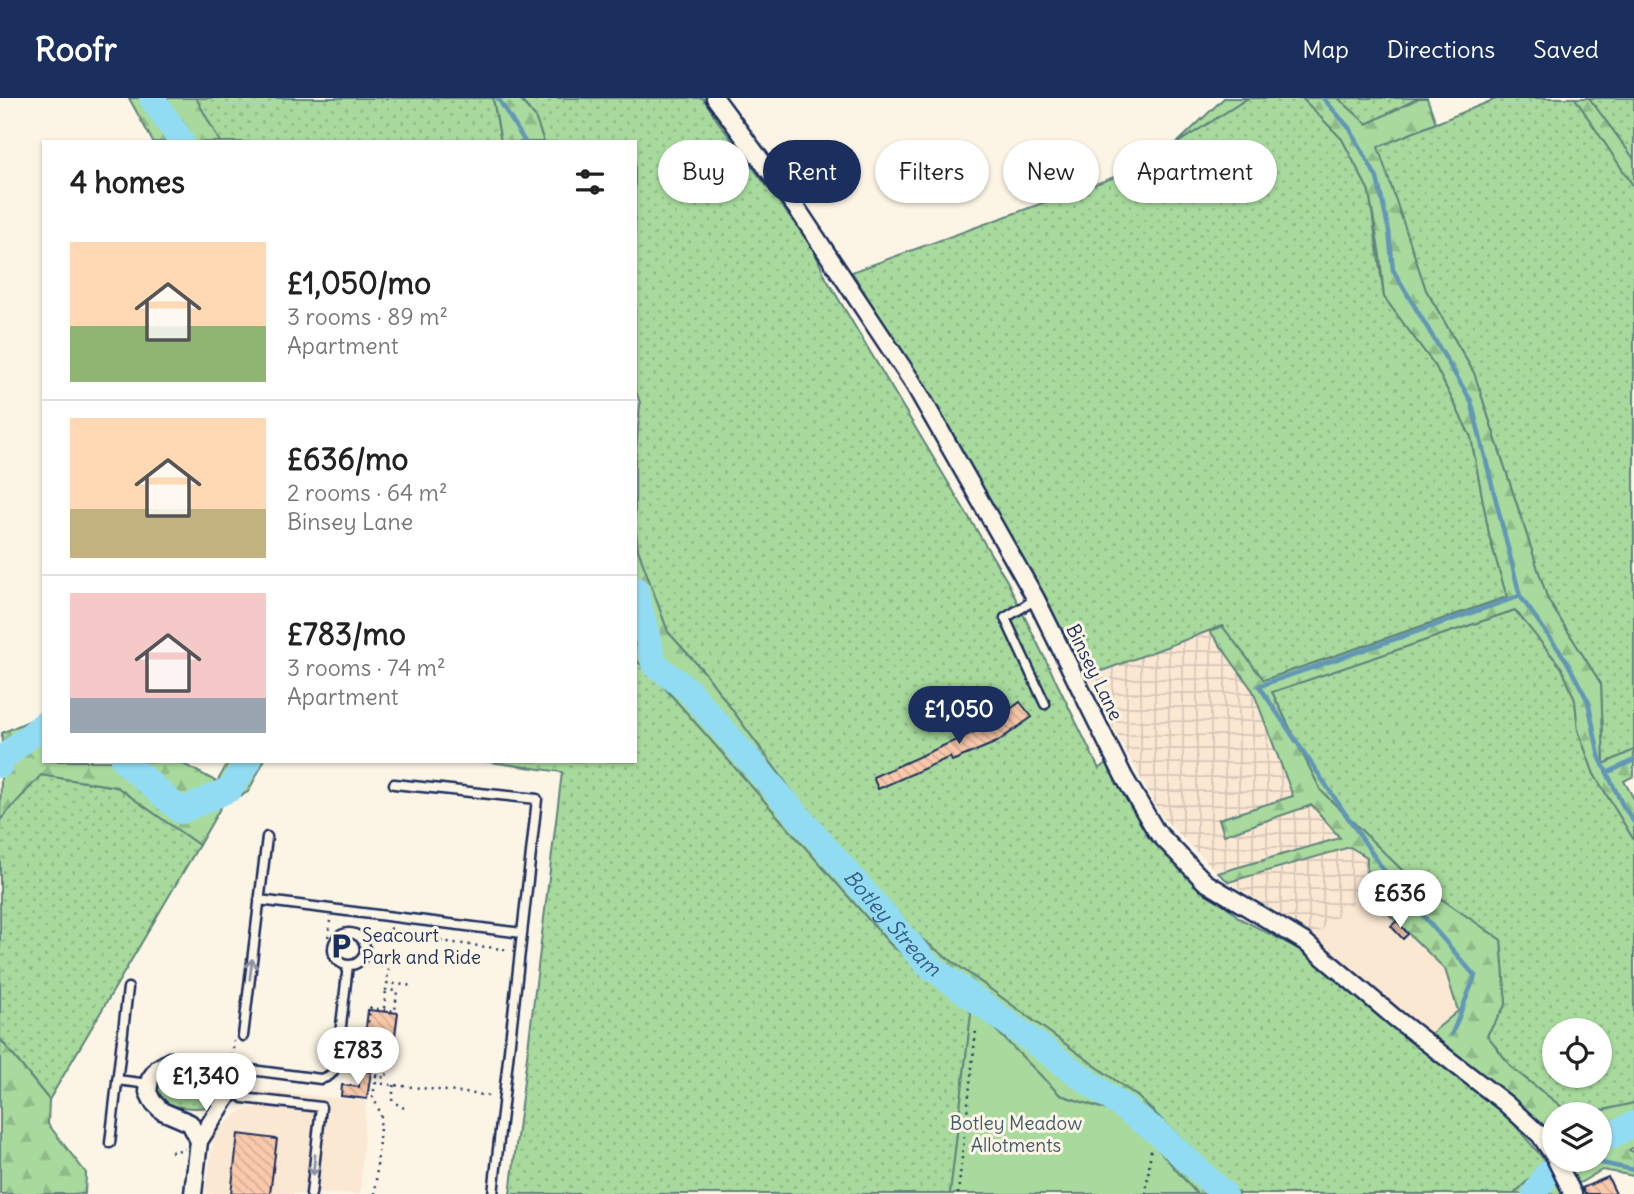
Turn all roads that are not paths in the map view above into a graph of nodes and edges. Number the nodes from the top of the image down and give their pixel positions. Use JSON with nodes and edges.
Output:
{"nodes":[{"id":1,"x":715,"y":98,"type":"edge"},
{"id":2,"x":1036,"y":599,"type":"junction"},
{"id":3,"x":1045,"y":704,"type":"dead end"},
{"id":4,"x":394,"y":785,"type":"dead end"},
{"id":5,"x":267,"y":837,"type":"dead end"},
{"id":6,"x":259,"y":900,"type":"junction"},
{"id":7,"x":522,"y":933,"type":"junction"},
{"id":8,"x":348,"y":965,"type":"junction"},
{"id":9,"x":128,"y":988,"type":"dead end"},
{"id":10,"x":243,"y":1036,"type":"dead end"},
{"id":11,"x":214,"y":1065,"type":"junction"},
{"id":12,"x":256,"y":1072,"type":"junction"},
{"id":13,"x":117,"y":1080,"type":"junction"},
{"id":14,"x":149,"y":1084,"type":"junction"},
{"id":15,"x":232,"y":1089,"type":"junction"},
{"id":16,"x":1542,"y":1138,"type":"edge"},
{"id":17,"x":199,"y":1141,"type":"junction"},
{"id":18,"x":110,"y":1143,"type":"dead end"},
{"id":19,"x":1562,"y":1172,"type":"edge"},
{"id":20,"x":1570,"y":1188,"type":"edge"},
{"id":21,"x":192,"y":1194,"type":"edge"},
{"id":22,"x":311,"y":1194,"type":"edge"},
{"id":23,"x":493,"y":1194,"type":"edge"}],
"edges":[{"from":1,"to":2,"type":"street","name":"Binsey Lane"},
{"from":2,"to":3,"type":"lane"},
{"from":2,"to":16,"type":"street","name":"Binsey Lane"},
{"from":4,"to":7,"type":"lane"},
{"from":5,"to":6,"type":"lane"},
{"from":6,"to":7,"type":"lane"},
{"from":10,"to":6,"type":"lane","one_way":true},
{"from":7,"to":23,"type":"lane"},
{"from":8,"to":8,"type":"lane"},
{"from":8,"to":12,"type":"lane"},
{"from":9,"to":13,"type":"lane"},
{"from":11,"to":12,"type":"lane"},
{"from":11,"to":14,"type":"street"},
{"from":11,"to":15,"type":"street"},
{"from":12,"to":15,"type":"lane"},
{"from":13,"to":14,"type":"lane"},
{"from":13,"to":18,"type":"lane"},
{"from":14,"to":17,"type":"street"},
{"from":15,"to":17,"type":"street"},
{"from":15,"to":22,"type":"lane","one_way":true},
{"from":17,"to":21,"type":"street"},
{"from":19,"to":20,"type":"street","name":"Binsey Lane"}]}
